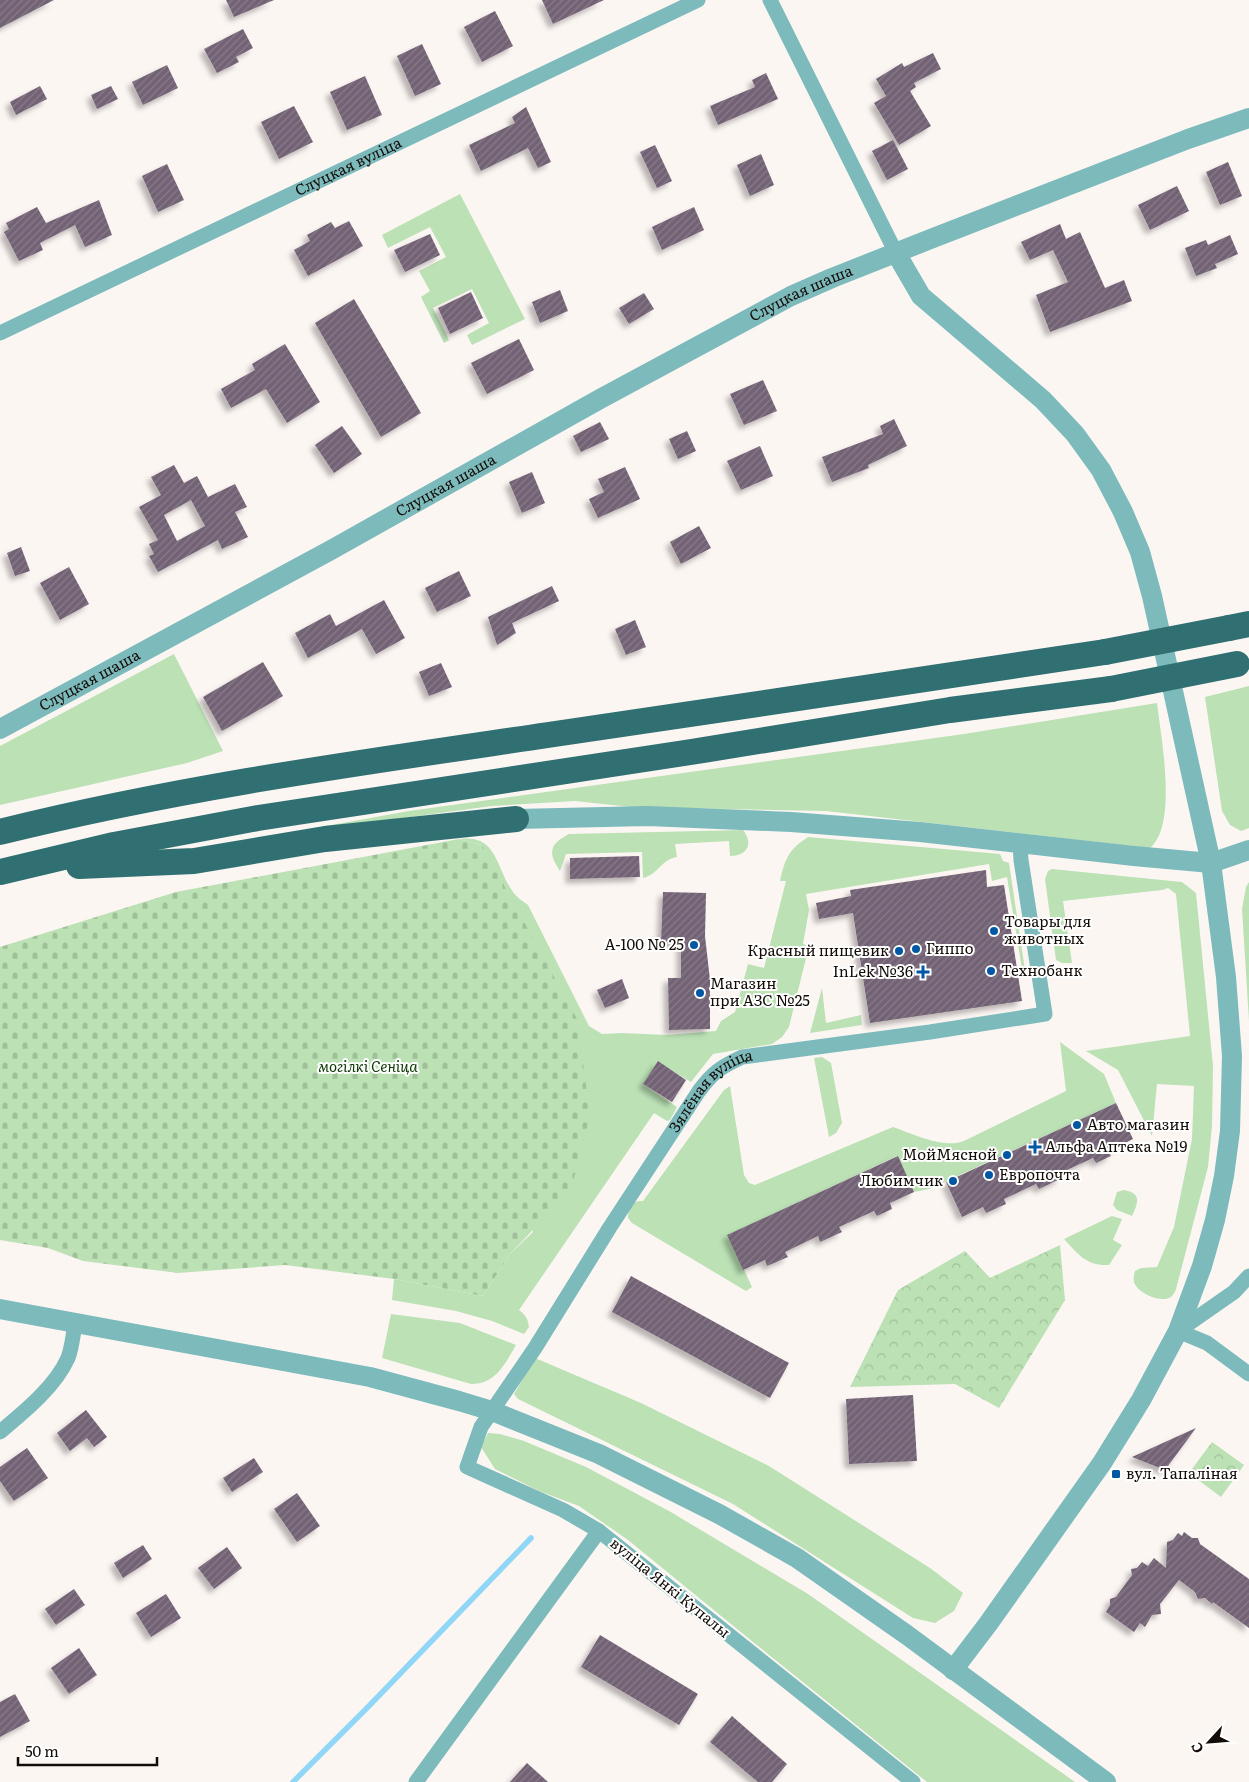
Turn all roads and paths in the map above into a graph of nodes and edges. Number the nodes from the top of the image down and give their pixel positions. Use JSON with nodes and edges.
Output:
{"nodes":[{"id":1,"x":698,"y":0,"type":"edge"},
{"id":2,"x":770,"y":0,"type":"edge"},
{"id":3,"x":1249,"y":118,"type":"edge"},
{"id":4,"x":896,"y":253,"type":"junction"},
{"id":5,"x":0,"y":333,"type":"edge"},
{"id":6,"x":1239,"y":626,"type":"edge"},
{"id":7,"x":1243,"y":663,"type":"edge"},
{"id":8,"x":0,"y":729,"type":"edge"},
{"id":9,"x":516,"y":819,"type":"joint"},
{"id":10,"x":0,"y":832,"type":"edge"},
{"id":11,"x":1020,"y":843,"type":"junction"},
{"id":12,"x":1249,"y":850,"type":"edge"},
{"id":13,"x":1211,"y":862,"type":"junction"},
{"id":14,"x":5,"y":871,"type":"edge"},
{"id":15,"x":1249,"y":1276,"type":"edge"},
{"id":16,"x":0,"y":1309,"type":"edge"},
{"id":17,"x":75,"y":1324,"type":"junction"},
{"id":18,"x":1178,"y":1331,"type":"junction"},
{"id":19,"x":1249,"y":1374,"type":"edge"},
{"id":20,"x":492,"y":1411,"type":"junction"},
{"id":21,"x":0,"y":1432,"type":"edge"},
{"id":22,"x":599,"y":1531,"type":"junction"},
{"id":23,"x":953,"y":1670,"type":"junction"},
{"id":24,"x":416,"y":1782,"type":"edge"},
{"id":25,"x":913,"y":1782,"type":"edge"},
{"id":26,"x":1106,"y":1782,"type":"edge"}],
"edges":[{"from":1,"to":5,"type":"street","name":"Слуцкая вуліца"},
{"from":2,"to":4,"type":"street"},
{"from":3,"to":4,"type":"street","name":"Слуцкая шаша"},
{"from":4,"to":8,"type":"street","name":"Слуцкая шаша"},
{"from":4,"to":13,"type":"street"},
{"from":6,"to":10,"type":"highway","bridge":true},
{"from":7,"to":14,"type":"highway","bridge":true},
{"from":9,"to":11,"type":"street"},
{"from":9,"to":14,"type":"highway"},
{"from":11,"to":13,"type":"street"},
{"from":11,"to":20,"type":"street","name":"Зялёная вуліца"},
{"from":12,"to":13,"type":"street"},
{"from":13,"to":18,"type":"street"},
{"from":15,"to":18,"type":"street"},
{"from":16,"to":17,"type":"street"},
{"from":17,"to":20,"type":"street"},
{"from":17,"to":21,"type":"street"},
{"from":18,"to":19,"type":"street"},
{"from":18,"to":23,"type":"street"},
{"from":20,"to":22,"type":"street"},
{"from":20,"to":23,"type":"street"},
{"from":22,"to":24,"type":"street","name":"вуліца Янкі Купалы"},
{"from":22,"to":25,"type":"street","name":"вуліца Янкі Купалы"},
{"from":23,"to":26,"type":"street"}]}
